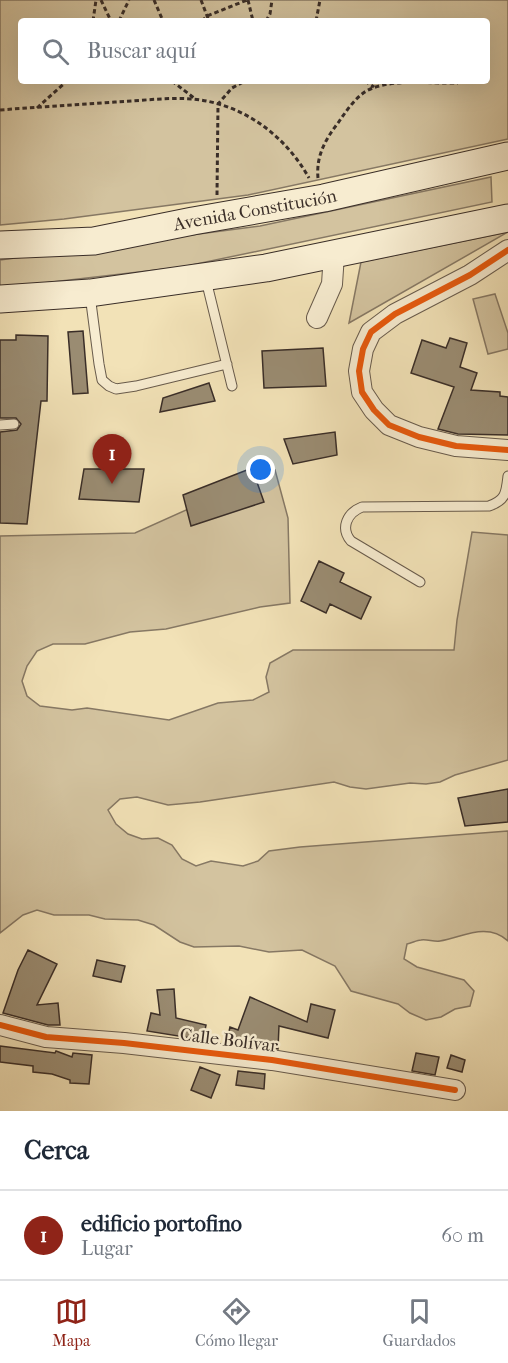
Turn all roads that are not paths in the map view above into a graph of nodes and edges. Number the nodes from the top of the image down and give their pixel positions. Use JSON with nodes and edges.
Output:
{"nodes":[{"id":1,"x":508,"y":156,"type":"edge"},
{"id":2,"x":508,"y":218,"type":"edge"},
{"id":3,"x":0,"y":245,"type":"edge"},
{"id":4,"x":508,"y":250,"type":"edge"},
{"id":5,"x":334,"y":254,"type":"junction"},
{"id":6,"x":205,"y":278,"type":"junction"},
{"id":7,"x":90,"y":293,"type":"junction"},
{"id":8,"x":0,"y":299,"type":"edge"},
{"id":9,"x":317,"y":318,"type":"dead end"},
{"id":10,"x":227,"y":364,"type":"junction"},
{"id":11,"x":232,"y":386,"type":"dead end"},
{"id":12,"x":14,"y":424,"type":"dead end"},
{"id":13,"x":0,"y":425,"type":"edge"},
{"id":14,"x":508,"y":450,"type":"edge"},
{"id":15,"x":508,"y":476,"type":"edge"},
{"id":16,"x":420,"y":582,"type":"dead end"},
{"id":17,"x":0,"y":1025,"type":"edge"},
{"id":18,"x":455,"y":1090,"type":"dead end"}],
"edges":[{"from":1,"to":3,"type":"main road","name":"Avenida Constitución"},
{"from":2,"to":5,"type":"main road"},
{"from":4,"to":14,"type":"street"},
{"from":5,"to":6,"type":"main road"},
{"from":5,"to":9,"type":"street"},
{"from":6,"to":7,"type":"main road"},
{"from":6,"to":10,"type":"lane"},
{"from":7,"to":8,"type":"main road"},
{"from":7,"to":10,"type":"lane"},
{"from":10,"to":11,"type":"lane"},
{"from":12,"to":13,"type":"lane"},
{"from":15,"to":16,"type":"lane"},
{"from":17,"to":18,"type":"street","name":"Calle Bolívar"}]}
